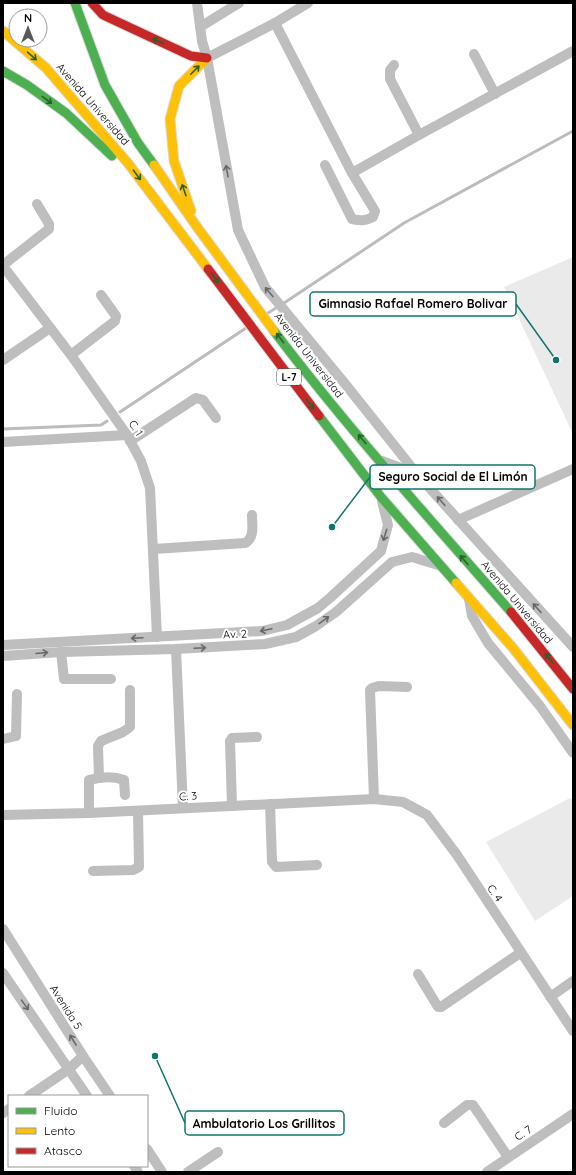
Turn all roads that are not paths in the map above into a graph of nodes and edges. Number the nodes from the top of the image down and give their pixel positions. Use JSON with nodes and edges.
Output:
{"nodes":[{"id":1,"x":75,"y":3,"type":"edge"},
{"id":2,"x":92,"y":3,"type":"edge"},
{"id":3,"x":197,"y":3,"type":"edge"},
{"id":4,"x":239,"y":3,"type":"edge"},
{"id":5,"x":308,"y":3,"type":"edge"},
{"id":6,"x":275,"y":23,"type":"junction"},
{"id":7,"x":200,"y":27,"type":"junction"},
{"id":8,"x":3,"y":31,"type":"edge"},
{"id":9,"x":573,"y":51,"type":"edge"},
{"id":10,"x":474,"y":54,"type":"dead end"},
{"id":11,"x":207,"y":58,"type":"junction"},
{"id":12,"x":394,"y":65,"type":"dead end"},
{"id":13,"x":3,"y":71,"type":"edge"},
{"id":14,"x":495,"y":94,"type":"junction"},
{"id":15,"x":418,"y":135,"type":"junction"},
{"id":16,"x":127,"y":162,"type":"junction"},
{"id":17,"x":325,"y":165,"type":"dead end"},
{"id":18,"x":352,"y":173,"type":"junction"},
{"id":19,"x":37,"y":204,"type":"dead end"},
{"id":20,"x":196,"y":227,"type":"junction"},
{"id":21,"x":3,"y":266,"type":"edge"},
{"id":22,"x":101,"y":295,"type":"dead end"},
{"id":23,"x":50,"y":328,"type":"junction"},
{"id":24,"x":71,"y":355,"type":"junction"},
{"id":25,"x":3,"y":360,"type":"edge"},
{"id":26,"x":216,"y":418,"type":"dead end"},
{"id":27,"x":129,"y":438,"type":"junction"},
{"id":28,"x":3,"y":442,"type":"edge"},
{"id":29,"x":379,"y":460,"type":"junction"},
{"id":30,"x":573,"y":469,"type":"edge"},
{"id":31,"x":417,"y":474,"type":"junction"},
{"id":32,"x":380,"y":497,"type":"junction"},
{"id":33,"x":252,"y":515,"type":"dead end"},
{"id":34,"x":458,"y":520,"type":"junction"},
{"id":35,"x":154,"y":549,"type":"junction"},
{"id":36,"x":439,"y":565,"type":"junction"},
{"id":37,"x":468,"y":596,"type":"junction"},
{"id":38,"x":157,"y":637,"type":"junction"},
{"id":39,"x":3,"y":645,"type":"edge"},
{"id":40,"x":573,"y":647,"type":"edge"},
{"id":41,"x":176,"y":649,"type":"junction"},
{"id":42,"x":61,"y":652,"type":"junction"},
{"id":43,"x":3,"y":656,"type":"edge"},
{"id":44,"x":111,"y":680,"type":"dead end"},
{"id":45,"x":407,"y":686,"type":"dead end"},
{"id":46,"x":573,"y":689,"type":"edge"},
{"id":47,"x":130,"y":690,"type":"dead end"},
{"id":48,"x":17,"y":694,"type":"dead end"},
{"id":49,"x":573,"y":725,"type":"edge"},
{"id":50,"x":257,"y":736,"type":"dead end"},
{"id":51,"x":3,"y":739,"type":"edge"},
{"id":52,"x":573,"y":753,"type":"edge"},
{"id":53,"x":98,"y":778,"type":"junction"},
{"id":54,"x":125,"y":795,"type":"dead end"},
{"id":55,"x":374,"y":799,"type":"junction"},
{"id":56,"x":270,"y":804,"type":"junction"},
{"id":57,"x":232,"y":806,"type":"junction"},
{"id":58,"x":183,"y":808,"type":"junction"},
{"id":59,"x":138,"y":811,"type":"junction"},
{"id":60,"x":89,"y":813,"type":"junction"},
{"id":61,"x":3,"y":815,"type":"edge"},
{"id":62,"x":317,"y":865,"type":"dead end"},
{"id":63,"x":93,"y":871,"type":"dead end"},
{"id":64,"x":3,"y":929,"type":"edge"},
{"id":65,"x":520,"y":953,"type":"junction"},
{"id":66,"x":3,"y":973,"type":"edge"},
{"id":67,"x":418,"y":974,"type":"dead end"},
{"id":68,"x":573,"y":981,"type":"edge"},
{"id":69,"x":550,"y":997,"type":"junction"},
{"id":70,"x":573,"y":1031,"type":"edge"},
{"id":71,"x":83,"y":1056,"type":"junction"},
{"id":72,"x":69,"y":1069,"type":"junction"},
{"id":73,"x":30,"y":1095,"type":"edge"},
{"id":74,"x":86,"y":1095,"type":"edge"},
{"id":75,"x":109,"y":1095,"type":"edge"},
{"id":76,"x":573,"y":1114,"type":"edge"},
{"id":77,"x":444,"y":1123,"type":"dead end"},
{"id":78,"x":148,"y":1151,"type":"edge"},
{"id":79,"x":218,"y":1152,"type":"dead end"},
{"id":80,"x":508,"y":1157,"type":"junction"},
{"id":81,"x":162,"y":1172,"type":"edge"},
{"id":82,"x":188,"y":1172,"type":"edge"},
{"id":83,"x":487,"y":1172,"type":"edge"}],
"edges":[{"from":1,"to":20,"type":"main road","name":"Avenida Universidad","number":"L-7"},
{"from":11,"to":2,"type":"main road","one_way":true},
{"from":3,"to":7,"type":"street","name":"Avenida Universidad"},
{"from":4,"to":7,"type":"street"},
{"from":5,"to":6,"type":"street"},
{"from":6,"to":11,"type":"street"},
{"from":6,"to":18,"type":"street"},
{"from":7,"to":11,"type":"street","name":"Avenida Universidad"},
{"from":8,"to":16,"type":"main road","name":"Avenida Universidad","number":"L-7","one_way":true},
{"from":9,"to":14,"type":"street"},
{"from":10,"to":14,"type":"street"},
{"from":20,"to":11,"type":"main road","one_way":true},
{"from":31,"to":11,"type":"street","name":"Avenida Universidad","one_way":true},
{"from":12,"to":15,"type":"street"},
{"from":13,"to":16,"type":"main road","one_way":true},
{"from":14,"to":15,"type":"street"},
{"from":15,"to":18,"type":"street"},
{"from":16,"to":32,"type":"main road","name":"Avenida Universidad","number":"L-7","one_way":true},
{"from":17,"to":18,"type":"street"},
{"from":19,"to":21,"type":"street"},
{"from":29,"to":20,"type":"main road","name":"Avenida Universidad","number":"L-7","one_way":true},
{"from":21,"to":23,"type":"street","name":"C. 1"},
{"from":22,"to":24,"type":"street"},
{"from":23,"to":24,"type":"street","name":"C. 1"},
{"from":23,"to":25,"type":"street"},
{"from":24,"to":27,"type":"street","name":"C. 1"},
{"from":26,"to":27,"type":"street"},
{"from":27,"to":28,"type":"street"},
{"from":27,"to":35,"type":"street","name":"C. 1"},
{"from":29,"to":31,"type":"street"},
{"from":46,"to":29,"type":"main road","name":"Avenida Universidad","number":"L-7","one_way":true},
{"from":30,"to":34,"type":"street"},
{"from":34,"to":31,"type":"street","name":"Avenida Universidad","one_way":true},
{"from":32,"to":36,"type":"main road","name":"Avenida Universidad","number":"L-7"},
{"from":32,"to":38,"type":"street","name":"Av. 2","one_way":true},
{"from":33,"to":35,"type":"street"},
{"from":40,"to":34,"type":"street","name":"Avenida Universidad","one_way":true},
{"from":35,"to":38,"type":"street","name":"C. 1"},
{"from":36,"to":37,"type":"main road","name":"Avenida Universidad","number":"L-7"},
{"from":41,"to":36,"type":"street","name":"Av. 2","one_way":true},
{"from":37,"to":49,"type":"main road","name":"Avenida Universidad","number":"L-7"},
{"from":37,"to":52,"type":"street"},
{"from":38,"to":39,"type":"street","name":"Av. 2","one_way":true},
{"from":41,"to":42,"type":"street","name":"Av. 2"},
{"from":41,"to":58,"type":"street"},
{"from":43,"to":42,"type":"street","name":"Av. 2","one_way":true},
{"from":42,"to":44,"type":"street"},
{"from":45,"to":55,"type":"street"},
{"from":47,"to":53,"type":"street"},
{"from":48,"to":51,"type":"street"},
{"from":50,"to":57,"type":"street"},
{"from":53,"to":54,"type":"street"},
{"from":53,"to":60,"type":"street"},
{"from":55,"to":56,"type":"street","name":"C. 3"},
{"from":55,"to":65,"type":"street","name":"C. 4"},
{"from":56,"to":57,"type":"street","name":"C. 3"},
{"from":56,"to":62,"type":"street"},
{"from":57,"to":58,"type":"street","name":"C. 3"},
{"from":58,"to":59,"type":"street","name":"C. 3"},
{"from":59,"to":60,"type":"street","name":"C. 3"},
{"from":59,"to":63,"type":"street"},
{"from":60,"to":61,"type":"street","name":"C. 3"},
{"from":71,"to":64,"type":"street","name":"Avenida 5","one_way":true},
{"from":65,"to":67,"type":"street"},
{"from":65,"to":69,"type":"street","name":"C. 4"},
{"from":66,"to":72,"type":"street","one_way":true},
{"from":68,"to":69,"type":"street"},
{"from":69,"to":70,"type":"street","name":"C. 4"},
{"from":71,"to":72,"type":"street"},
{"from":71,"to":75,"type":"street","name":"Avenida 5"},
{"from":72,"to":73,"type":"street"},
{"from":72,"to":74,"type":"street"},
{"from":76,"to":80,"type":"street","name":"C. 7"},
{"from":77,"to":80,"type":"street"},
{"from":78,"to":81,"type":"street"},
{"from":79,"to":82,"type":"street"},
{"from":80,"to":83,"type":"street","name":"C. 7"}]}
